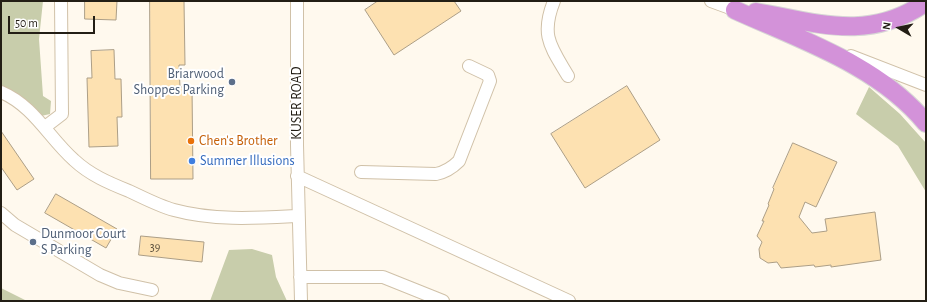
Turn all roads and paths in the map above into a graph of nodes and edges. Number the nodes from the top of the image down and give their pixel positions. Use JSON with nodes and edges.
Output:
{"nodes":[{"id":1,"x":60,"y":1,"type":"edge"},
{"id":2,"x":296,"y":1,"type":"edge"},
{"id":3,"x":554,"y":1,"type":"edge"},
{"id":4,"x":926,"y":2,"type":"edge"},
{"id":5,"x":724,"y":6,"type":"edge"},
{"id":6,"x":469,"y":66,"type":"dead end"},
{"id":7,"x":568,"y":76,"type":"dead end"},
{"id":8,"x":926,"y":85,"type":"edge"},
{"id":9,"x":1,"y":92,"type":"edge"},
{"id":10,"x":926,"y":123,"type":"edge"},
{"id":11,"x":45,"y":127,"type":"junction"},
{"id":12,"x":361,"y":172,"type":"dead end"},
{"id":13,"x":297,"y":176,"type":"junction"},
{"id":14,"x":1,"y":212,"type":"edge"},
{"id":15,"x":298,"y":216,"type":"junction"},
{"id":16,"x":300,"y":277,"type":"junction"},
{"id":17,"x":152,"y":290,"type":"dead end"},
{"id":18,"x":301,"y":301,"type":"edge"},
{"id":19,"x":443,"y":301,"type":"edge"},
{"id":20,"x":570,"y":301,"type":"edge"}],
"edges":[{"from":1,"to":11,"type":"street"},
{"from":2,"to":13,"type":"street","name":"KUSER ROAD"},
{"from":3,"to":7,"type":"street"},
{"from":4,"to":5,"type":"highway"},
{"from":5,"to":8,"type":"street"},
{"from":5,"to":10,"type":"highway"},
{"from":6,"to":12,"type":"street"},
{"from":9,"to":11,"type":"street"},
{"from":11,"to":15,"type":"street"},
{"from":13,"to":15,"type":"street","name":"KUSER ROAD"},
{"from":13,"to":20,"type":"street"},
{"from":14,"to":17,"type":"street"},
{"from":15,"to":16,"type":"street","name":"KUSER ROAD"},
{"from":16,"to":18,"type":"street","name":"KUSER ROAD"},
{"from":16,"to":19,"type":"street"}]}
